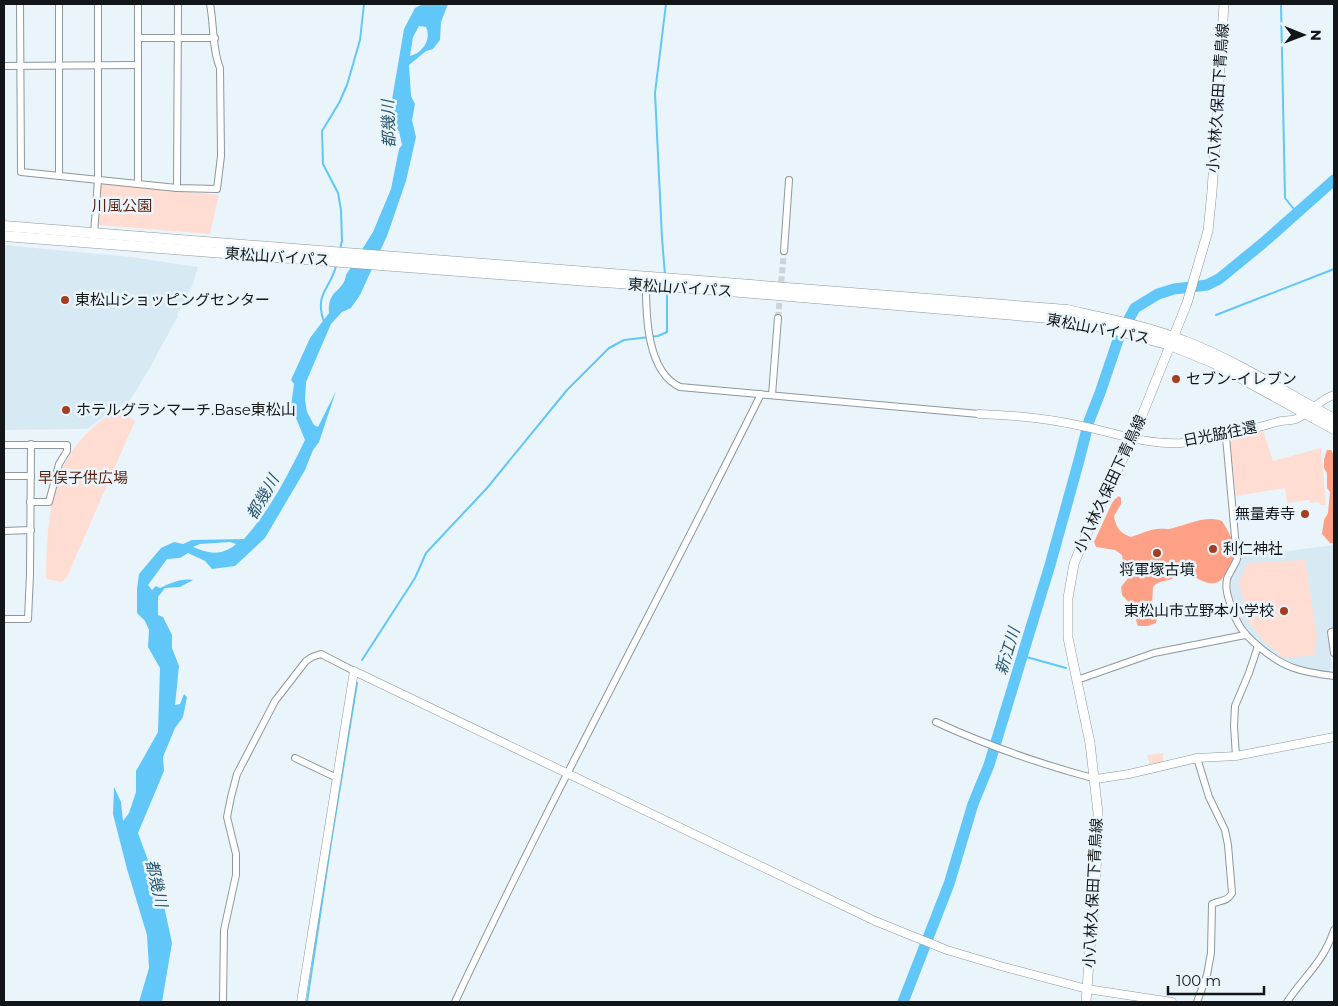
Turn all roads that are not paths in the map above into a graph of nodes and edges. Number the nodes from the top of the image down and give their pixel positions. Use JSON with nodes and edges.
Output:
{"nodes":[{"id":1,"x":20,"y":4,"type":"edge"},
{"id":2,"x":60,"y":4,"type":"edge"},
{"id":3,"x":98,"y":4,"type":"edge"},
{"id":4,"x":138,"y":4,"type":"edge"},
{"id":5,"x":178,"y":4,"type":"edge"},
{"id":6,"x":210,"y":4,"type":"edge"},
{"id":7,"x":1224,"y":4,"type":"edge"},
{"id":8,"x":138,"y":38,"type":"junction"},
{"id":9,"x":178,"y":38,"type":"junction"},
{"id":10,"x":215,"y":38,"type":"junction"},
{"id":11,"x":59,"y":65,"type":"junction"},
{"id":12,"x":98,"y":65,"type":"junction"},
{"id":13,"x":138,"y":65,"type":"junction"},
{"id":14,"x":4,"y":66,"type":"edge"},
{"id":15,"x":20,"y":66,"type":"junction"},
{"id":16,"x":59,"y":176,"type":"junction"},
{"id":17,"x":98,"y":179,"type":"junction"},
{"id":18,"x":790,"y":180,"type":"dead end"},
{"id":19,"x":138,"y":184,"type":"junction"},
{"id":20,"x":177,"y":188,"type":"junction"},
{"id":21,"x":4,"y":226,"type":"edge"},
{"id":22,"x":94,"y":234,"type":"junction"},
{"id":23,"x":4,"y":236,"type":"edge"},
{"id":24,"x":232,"y":249,"type":"junction"},
{"id":25,"x":784,"y":251,"type":"tunnel mouth"},
{"id":26,"x":469,"y":268,"type":"junction"},
{"id":27,"x":646,"y":286,"type":"junction"},
{"id":28,"x":778,"y":318,"type":"tunnel mouth"},
{"id":29,"x":1111,"y":324,"type":"junction"},
{"id":30,"x":1172,"y":341,"type":"junction"},
{"id":31,"x":761,"y":394,"type":"junction"},
{"id":32,"x":772,"y":395,"type":"junction"},
{"id":33,"x":1334,"y":396,"type":"edge"},
{"id":34,"x":1311,"y":411,"type":"junction"},
{"id":35,"x":979,"y":414,"type":"joint"},
{"id":36,"x":1334,"y":419,"type":"edge"},
{"id":37,"x":1334,"y":429,"type":"edge"},
{"id":38,"x":1226,"y":437,"type":"junction"},
{"id":39,"x":1133,"y":438,"type":"junction"},
{"id":40,"x":4,"y":444,"type":"edge"},
{"id":41,"x":31,"y":444,"type":"junction"},
{"id":42,"x":4,"y":476,"type":"edge"},
{"id":43,"x":31,"y":476,"type":"junction"},
{"id":44,"x":30,"y":502,"type":"junction"},
{"id":45,"x":30,"y":530,"type":"junction"},
{"id":46,"x":4,"y":531,"type":"edge"},
{"id":47,"x":4,"y":619,"type":"edge"},
{"id":48,"x":1334,"y":631,"type":"edge"},
{"id":49,"x":1245,"y":635,"type":"junction"},
{"id":50,"x":1258,"y":646,"type":"junction"},
{"id":51,"x":1334,"y":652,"type":"edge"},
{"id":52,"x":354,"y":671,"type":"junction"},
{"id":53,"x":1334,"y":676,"type":"edge"},
{"id":54,"x":1077,"y":680,"type":"junction"},
{"id":55,"x":936,"y":722,"type":"dead end"},
{"id":56,"x":1334,"y":737,"type":"edge"},
{"id":57,"x":1236,"y":756,"type":"junction"},
{"id":58,"x":294,"y":758,"type":"dead end"},
{"id":59,"x":1197,"y":758,"type":"junction"},
{"id":60,"x":568,"y":773,"type":"junction"},
{"id":61,"x":337,"y":778,"type":"junction"},
{"id":62,"x":1096,"y":779,"type":"junction"},
{"id":63,"x":1334,"y":930,"type":"edge"},
{"id":64,"x":1331,"y":947,"type":"edge"},
{"id":65,"x":1087,"y":989,"type":"junction"},
{"id":66,"x":223,"y":1002,"type":"edge"},
{"id":67,"x":301,"y":1002,"type":"edge"},
{"id":68,"x":455,"y":1002,"type":"edge"},
{"id":69,"x":1086,"y":1002,"type":"edge"},
{"id":70,"x":1172,"y":1002,"type":"edge"},
{"id":71,"x":1196,"y":1002,"type":"edge"},
{"id":72,"x":1287,"y":1002,"type":"edge"}],
"edges":[{"from":1,"to":15,"type":"street"},
{"from":2,"to":11,"type":"street"},
{"from":3,"to":12,"type":"street"},
{"from":4,"to":8,"type":"street"},
{"from":5,"to":9,"type":"street"},
{"from":6,"to":10,"type":"street"},
{"from":7,"to":30,"type":"main road","name":"小八林久保田下青鳥線"},
{"from":8,"to":9,"type":"street"},
{"from":8,"to":13,"type":"street"},
{"from":9,"to":10,"type":"street"},
{"from":9,"to":20,"type":"street"},
{"from":10,"to":20,"type":"street"},
{"from":11,"to":12,"type":"street"},
{"from":11,"to":15,"type":"street"},
{"from":11,"to":16,"type":"street"},
{"from":12,"to":13,"type":"street"},
{"from":12,"to":17,"type":"street"},
{"from":13,"to":19,"type":"street"},
{"from":14,"to":15,"type":"street"},
{"from":15,"to":16,"type":"street"},
{"from":16,"to":17,"type":"street"},
{"from":17,"to":19,"type":"street"},
{"from":17,"to":22,"type":"street"},
{"from":18,"to":25,"type":"street"},
{"from":19,"to":20,"type":"street"},
{"from":21,"to":22,"type":"highway","name":"東松山バイパス"},
{"from":22,"to":24,"type":"highway","name":"東松山バイパス"},
{"from":23,"to":24,"type":"highway","name":"東松山バイパス"},
{"from":24,"to":26,"type":"highway","name":"東松山バイパス"},
{"from":26,"to":27,"type":"highway","name":"東松山バイパス"},
{"from":26,"to":29,"type":"highway","name":"東松山バイパス"},
{"from":27,"to":29,"type":"highway","name":"東松山バイパス"},
{"from":27,"to":31,"type":"street"},
{"from":28,"to":32,"type":"street"},
{"from":29,"to":30,"type":"highway","name":"東松山バイパス"},
{"from":30,"to":34,"type":"highway","name":"東松山バイパス"},
{"from":30,"to":39,"type":"main road","name":"小八林久保田下青鳥線"},
{"from":31,"to":32,"type":"street"},
{"from":31,"to":60,"type":"street"},
{"from":32,"to":35,"type":"street"},
{"from":33,"to":34,"type":"street","name":"日光脇往還"},
{"from":34,"to":36,"type":"highway","name":"東松山バイパス"},
{"from":34,"to":37,"type":"highway","name":"東松山バイパス"},
{"from":34,"to":38,"type":"street","name":"日光脇往還"},
{"from":35,"to":39,"type":"street","name":"日光脇往還"},
{"from":38,"to":39,"type":"street","name":"日光脇往還"},
{"from":38,"to":49,"type":"street"},
{"from":39,"to":54,"type":"main road","name":"小八林久保田下青鳥線"},
{"from":40,"to":41,"type":"street"},
{"from":41,"to":43,"type":"street"},
{"from":41,"to":44,"type":"street"},
{"from":42,"to":43,"type":"street"},
{"from":43,"to":44,"type":"street"},
{"from":44,"to":45,"type":"street"},
{"from":45,"to":46,"type":"street"},
{"from":45,"to":47,"type":"street"},
{"from":48,"to":51,"type":"street"},
{"from":49,"to":50,"type":"street"},
{"from":49,"to":54,"type":"street"},
{"from":50,"to":53,"type":"street"},
{"from":50,"to":57,"type":"street"},
{"from":52,"to":60,"type":"street"},
{"from":52,"to":61,"type":"street"},
{"from":52,"to":66,"type":"street"},
{"from":54,"to":62,"type":"main road","name":"小八林久保田下青鳥線"},
{"from":55,"to":62,"type":"street"},
{"from":56,"to":57,"type":"street"},
{"from":57,"to":59,"type":"street"},
{"from":58,"to":61,"type":"street"},
{"from":59,"to":62,"type":"street"},
{"from":59,"to":71,"type":"street"},
{"from":60,"to":65,"type":"street"},
{"from":60,"to":68,"type":"street"},
{"from":61,"to":67,"type":"street"},
{"from":62,"to":65,"type":"main road","name":"小八林久保田下青鳥線"},
{"from":63,"to":64,"type":"street"},
{"from":64,"to":72,"type":"street"},
{"from":65,"to":69,"type":"main road","name":"小八林久保田下青鳥線"},
{"from":65,"to":70,"type":"street"}]}
